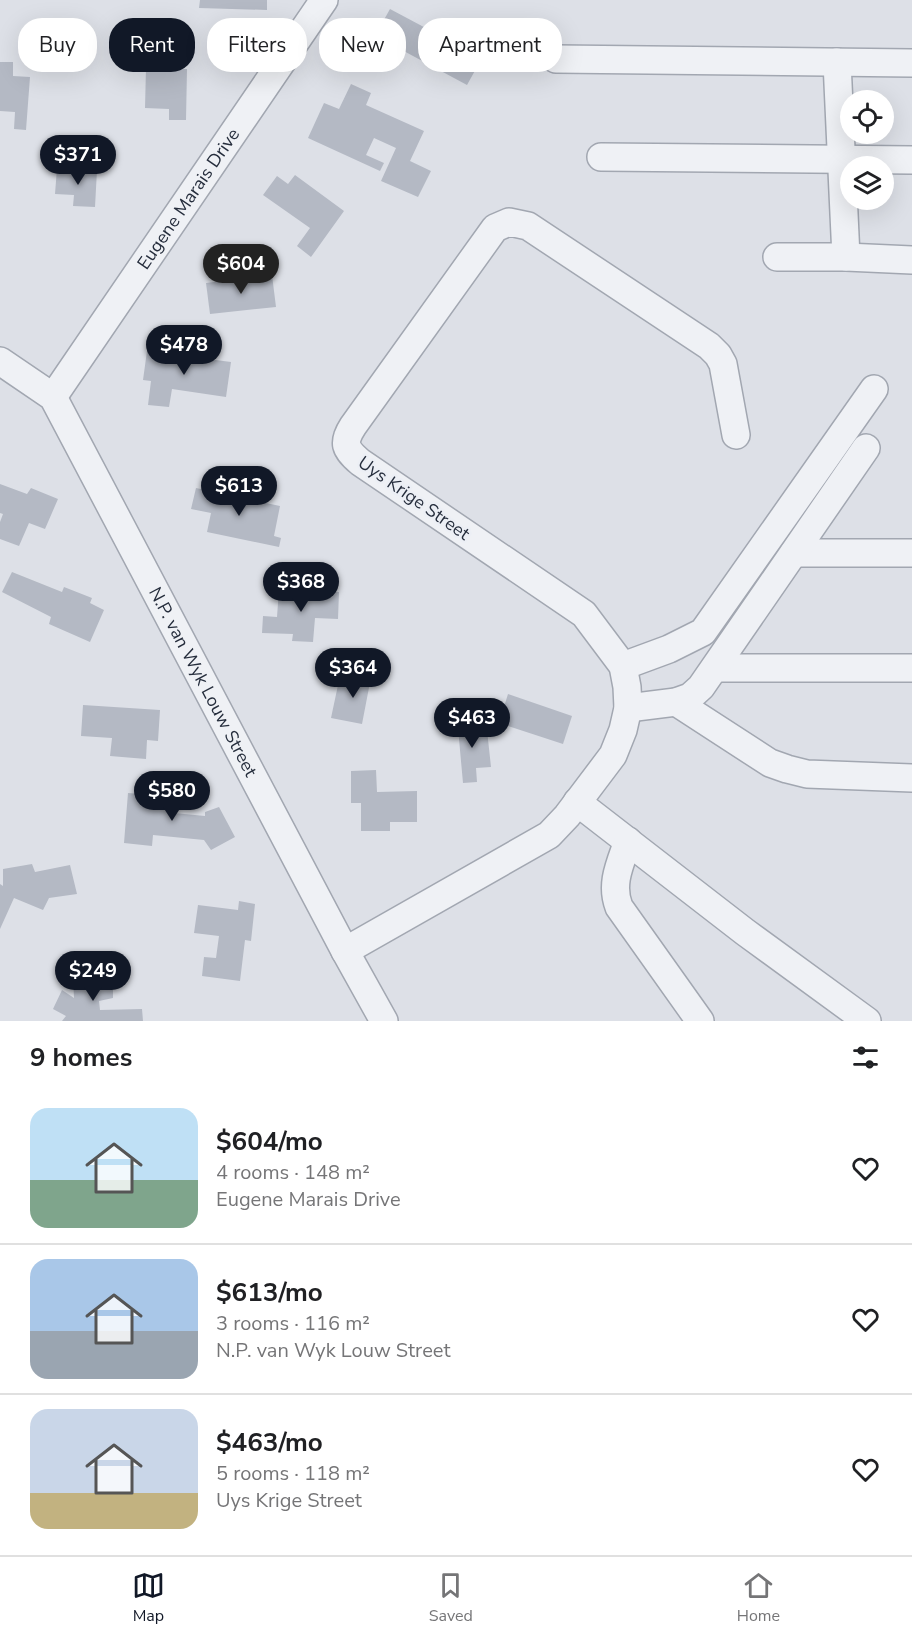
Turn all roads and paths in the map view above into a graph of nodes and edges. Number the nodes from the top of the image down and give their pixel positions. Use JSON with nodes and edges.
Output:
{"nodes":[{"id":1,"x":324,"y":0,"type":"edge"},
{"id":2,"x":562,"y":59,"type":"edge"},
{"id":3,"x":837,"y":62,"type":"junction"},
{"id":4,"x":912,"y":63,"type":"edge"},
{"id":5,"x":842,"y":156,"type":"edge"},
{"id":6,"x":601,"y":157,"type":"dead end"},
{"id":7,"x":840,"y":158,"type":"edge"},
{"id":8,"x":894,"y":159,"type":"edge"},
{"id":9,"x":912,"y":160,"type":"edge"},
{"id":10,"x":844,"y":210,"type":"edge"},
{"id":11,"x":777,"y":257,"type":"dead end"},
{"id":12,"x":846,"y":257,"type":"junction"},
{"id":13,"x":912,"y":260,"type":"edge"},
{"id":14,"x":0,"y":361,"type":"edge"},
{"id":15,"x":874,"y":389,"type":"dead end"},
{"id":16,"x":53,"y":397,"type":"junction"},
{"id":17,"x":736,"y":435,"type":"dead end"},
{"id":18,"x":866,"y":448,"type":"dead end"},
{"id":19,"x":794,"y":553,"type":"junction"},
{"id":20,"x":912,"y":553,"type":"edge"},
{"id":21,"x":622,"y":666,"type":"junction"},
{"id":22,"x":715,"y":668,"type":"junction"},
{"id":23,"x":912,"y":668,"type":"edge"},
{"id":24,"x":676,"y":702,"type":"junction"},
{"id":25,"x":628,"y":708,"type":"junction"},
{"id":26,"x":912,"y":778,"type":"edge"},
{"id":27,"x":577,"y":802,"type":"junction"},
{"id":28,"x":628,"y":842,"type":"junction"},
{"id":29,"x":345,"y":951,"type":"junction"},
{"id":30,"x":863,"y":1020,"type":"edge"},
{"id":31,"x":384,"y":1021,"type":"edge"},
{"id":32,"x":700,"y":1021,"type":"edge"}],
"edges":[{"from":1,"to":16,"type":"street","name":"Eugene Marais Drive"},
{"from":2,"to":3,"type":"street"},
{"from":3,"to":4,"type":"street"},
{"from":3,"to":5,"type":"street"},
{"from":6,"to":7,"type":"street"},
{"from":8,"to":9,"type":"street"},
{"from":10,"to":12,"type":"street"},
{"from":11,"to":12,"type":"street"},
{"from":12,"to":13,"type":"street"},
{"from":14,"to":16,"type":"street","name":"N.P. van Wyk Louw Street"},
{"from":15,"to":21,"type":"street"},
{"from":16,"to":29,"type":"street","name":"N.P. van Wyk Louw Street"},
{"from":17,"to":21,"type":"street","name":"Uys Krige Street"},
{"from":18,"to":19,"type":"street"},
{"from":19,"to":20,"type":"street"},
{"from":19,"to":22,"type":"street"},
{"from":21,"to":25,"type":"street","name":"Uys Krige Street"},
{"from":22,"to":23,"type":"street"},
{"from":22,"to":24,"type":"street"},
{"from":24,"to":25,"type":"street"},
{"from":24,"to":26,"type":"street"},
{"from":25,"to":27,"type":"street","name":"Uys Krige Street"},
{"from":27,"to":28,"type":"street"},
{"from":27,"to":29,"type":"street","name":"Uys Krige Street"},
{"from":28,"to":30,"type":"street"},
{"from":28,"to":32,"type":"street"},
{"from":29,"to":31,"type":"street","name":"N.P. van Wyk Louw Street"}]}
